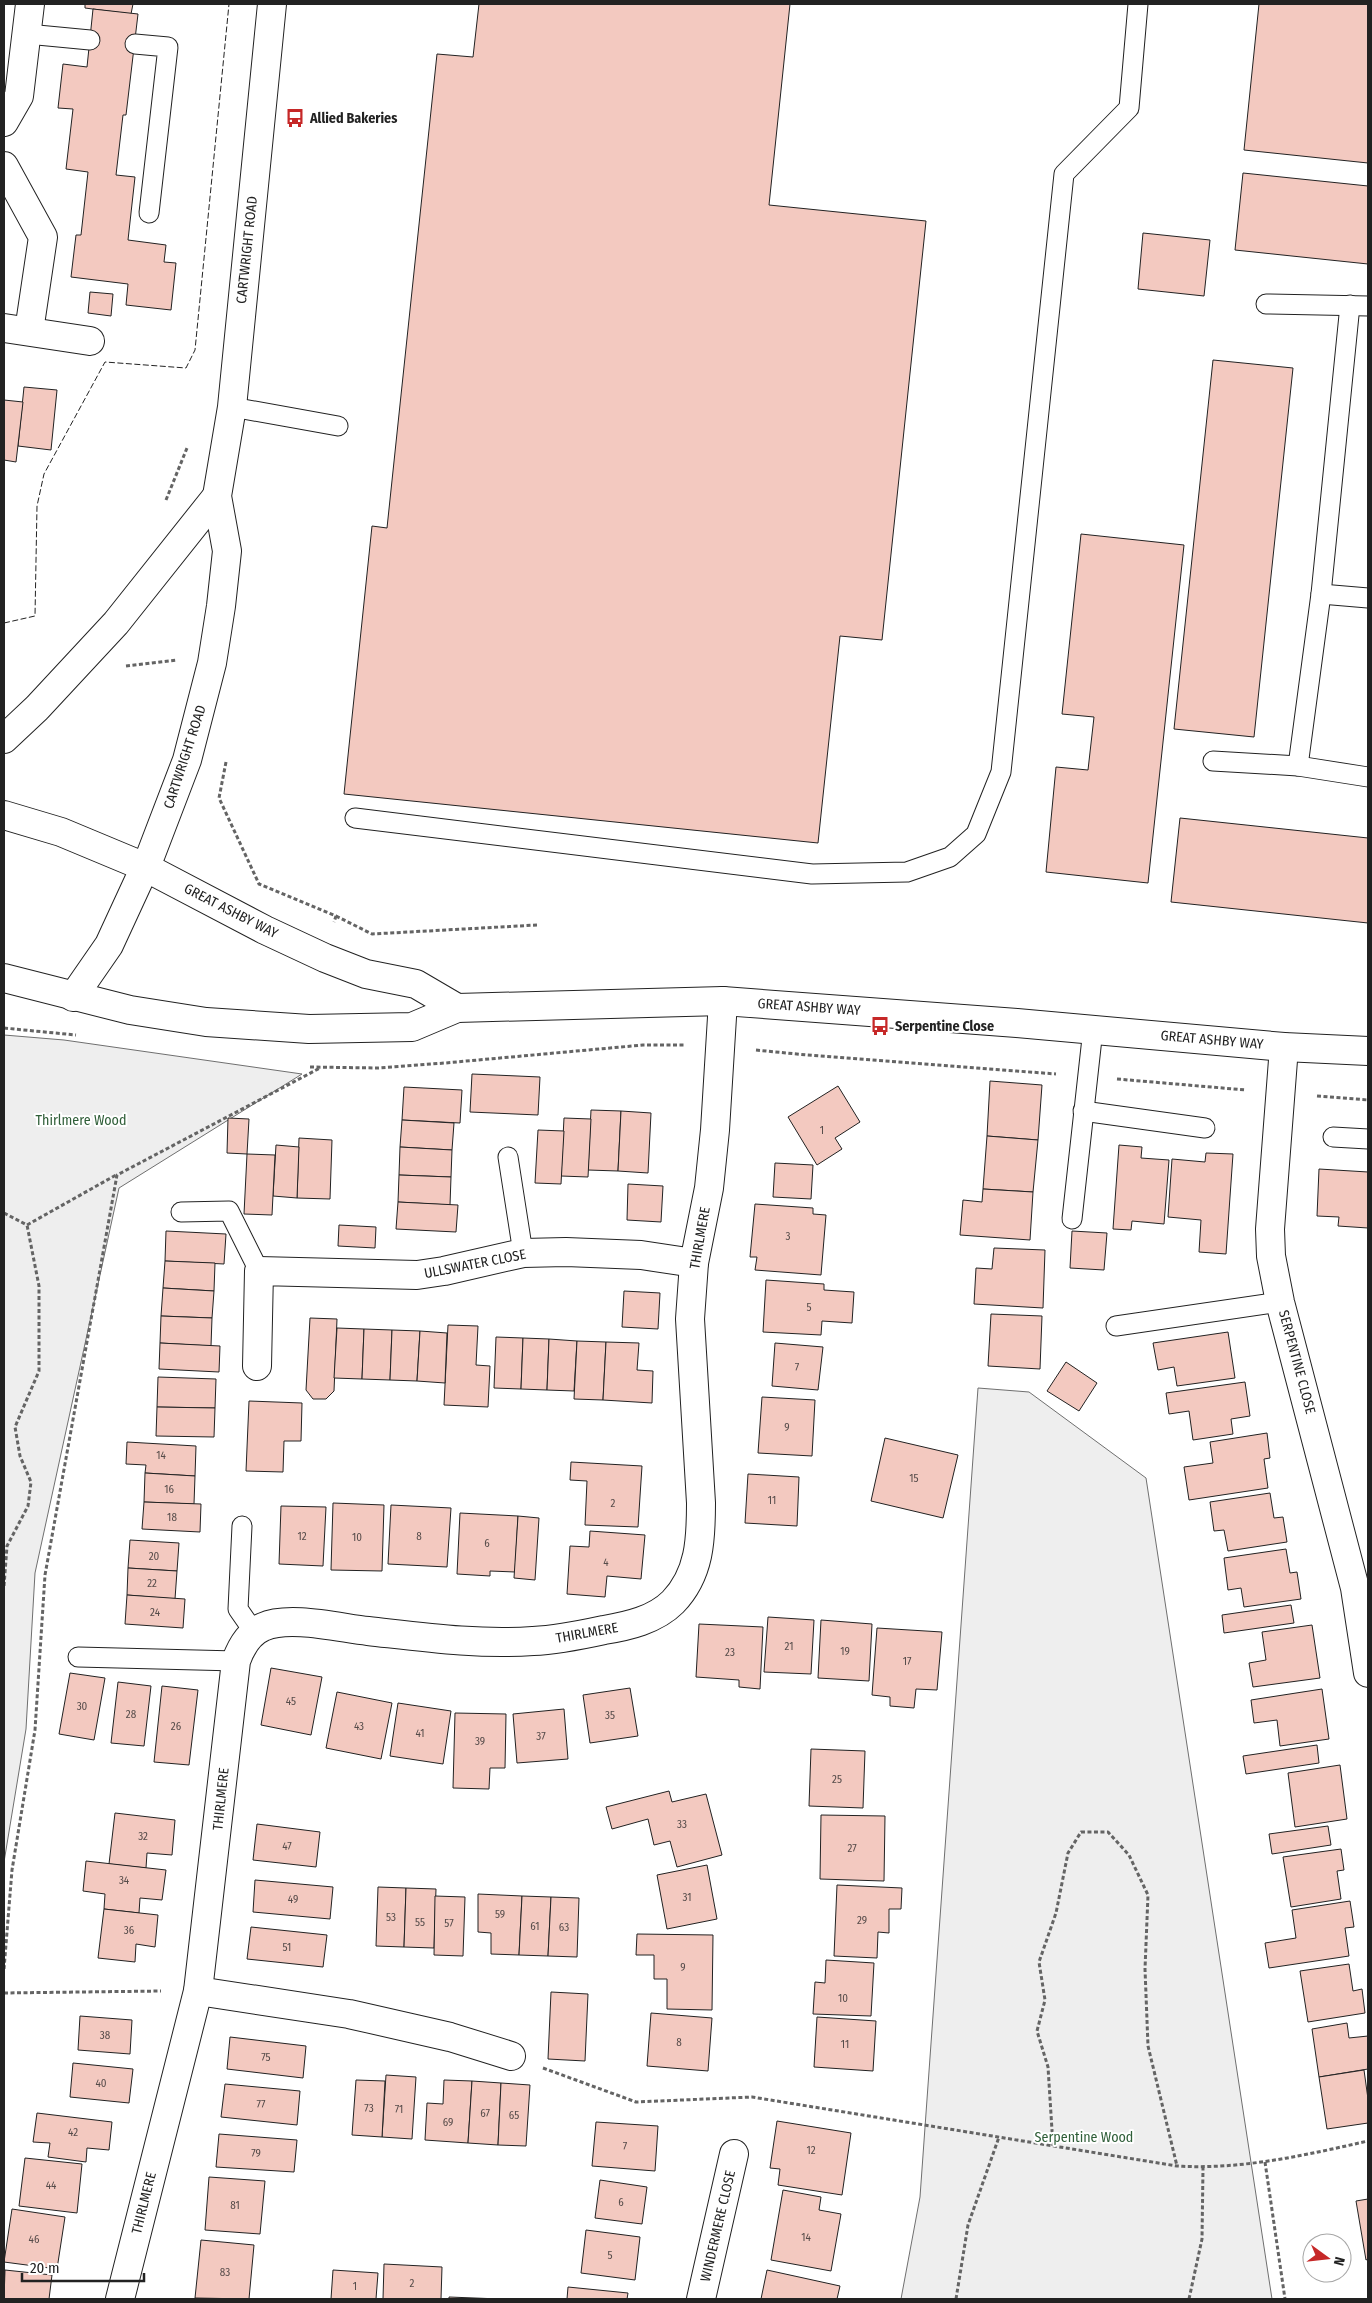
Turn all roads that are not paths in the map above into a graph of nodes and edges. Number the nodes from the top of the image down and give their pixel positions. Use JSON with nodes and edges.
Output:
{"nodes":[{"id":1,"x":30,"y":4,"type":"edge"},
{"id":2,"x":272,"y":4,"type":"edge"},
{"id":3,"x":1138,"y":4,"type":"edge"},
{"id":4,"x":27,"y":34,"type":"junction"},
{"id":5,"x":90,"y":40,"type":"dead end"},
{"id":6,"x":134,"y":44,"type":"dead end"},
{"id":7,"x":4,"y":122,"type":"edge"},
{"id":8,"x":4,"y":166,"type":"edge"},
{"id":9,"x":148,"y":214,"type":"dead end"},
{"id":10,"x":1266,"y":304,"type":"dead end"},
{"id":11,"x":1359,"y":305,"type":"edge"},
{"id":12,"x":17,"y":329,"type":"edge"},
{"id":13,"x":90,"y":341,"type":"dead end"},
{"id":14,"x":232,"y":407,"type":"junction"},
{"id":15,"x":338,"y":426,"type":"dead end"},
{"id":16,"x":217,"y":496,"type":"junction"},
{"id":17,"x":1321,"y":594,"type":"junction"},
{"id":18,"x":1368,"y":598,"type":"edge"},
{"id":19,"x":4,"y":739,"type":"edge"},
{"id":20,"x":1213,"y":761,"type":"dead end"},
{"id":21,"x":1298,"y":766,"type":"junction"},
{"id":22,"x":1368,"y":777,"type":"edge"},
{"id":23,"x":4,"y":815,"type":"edge"},
{"id":24,"x":355,"y":818,"type":"dead end"},
{"id":25,"x":145,"y":867,"type":"junction"},
{"id":26,"x":4,"y":978,"type":"edge"},
{"id":27,"x":73,"y":997,"type":"junction"},
{"id":28,"x":723,"y":1001,"type":"junction"},
{"id":29,"x":457,"y":1008,"type":"junction"},
{"id":30,"x":1093,"y":1029,"type":"junction"},
{"id":31,"x":1284,"y":1047,"type":"junction"},
{"id":32,"x":1368,"y":1051,"type":"edge"},
{"id":33,"x":1083,"y":1111,"type":"junction"},
{"id":34,"x":1205,"y":1128,"type":"dead end"},
{"id":35,"x":1333,"y":1137,"type":"dead end"},
{"id":36,"x":1368,"y":1139,"type":"edge"},
{"id":37,"x":508,"y":1157,"type":"dead end"},
{"id":38,"x":181,"y":1212,"type":"dead end"},
{"id":39,"x":1072,"y":1218,"type":"dead end"},
{"id":40,"x":523,"y":1253,"type":"junction"},
{"id":41,"x":694,"y":1263,"type":"junction"},
{"id":42,"x":259,"y":1271,"type":"junction"},
{"id":43,"x":1280,"y":1302,"type":"junction"},
{"id":44,"x":1116,"y":1326,"type":"dead end"},
{"id":45,"x":257,"y":1366,"type":"dead end"},
{"id":46,"x":242,"y":1526,"type":"dead end"},
{"id":47,"x":254,"y":1632,"type":"junction"},
{"id":48,"x":78,"y":1657,"type":"dead end"},
{"id":49,"x":236,"y":1661,"type":"junction"},
{"id":50,"x":1368,"y":1673,"type":"edge"},
{"id":51,"x":198,"y":1991,"type":"junction"},
{"id":52,"x":511,"y":2056,"type":"road end"},
{"id":53,"x":734,"y":2154,"type":"dead end"},
{"id":54,"x":120,"y":2299,"type":"edge"},
{"id":55,"x":701,"y":2299,"type":"edge"}],
"edges":[{"from":1,"to":4,"type":"street"},
{"from":2,"to":14,"type":"street","name":"CARTWRIGHT ROAD"},
{"from":3,"to":24,"type":"lane"},
{"from":4,"to":5,"type":"lane"},
{"from":4,"to":7,"type":"street"},
{"from":6,"to":9,"type":"lane"},
{"from":8,"to":12,"type":"street"},
{"from":10,"to":11,"type":"lane"},
{"from":11,"to":17,"type":"lane"},
{"from":12,"to":13,"type":"street"},
{"from":14,"to":15,"type":"lane"},
{"from":14,"to":16,"type":"street","name":"CARTWRIGHT ROAD"},
{"from":16,"to":19,"type":"street","name":"CARTWRIGHT ROAD"},
{"from":16,"to":25,"type":"street","name":"CARTWRIGHT ROAD"},
{"from":17,"to":18,"type":"lane"},
{"from":17,"to":21,"type":"lane"},
{"from":20,"to":21,"type":"lane"},
{"from":21,"to":22,"type":"lane"},
{"from":23,"to":25,"type":"street","name":"GREAT ASHBY WAY"},
{"from":25,"to":27,"type":"street","name":"CARTWRIGHT ROAD"},
{"from":25,"to":29,"type":"street","name":"GREAT ASHBY WAY"},
{"from":26,"to":27,"type":"street","name":"GREAT ASHBY WAY"},
{"from":27,"to":29,"type":"street","name":"GREAT ASHBY WAY"},
{"from":28,"to":29,"type":"street","name":"GREAT ASHBY WAY"},
{"from":28,"to":30,"type":"street","name":"GREAT ASHBY WAY"},
{"from":28,"to":41,"type":"street","name":"THIRLMERE"},
{"from":30,"to":31,"type":"street","name":"GREAT ASHBY WAY"},
{"from":30,"to":33,"type":"lane"},
{"from":31,"to":32,"type":"street","name":"GREAT ASHBY WAY"},
{"from":31,"to":43,"type":"street","name":"SERPENTINE CLOSE"},
{"from":33,"to":34,"type":"lane"},
{"from":33,"to":39,"type":"lane"},
{"from":35,"to":36,"type":"lane"},
{"from":37,"to":40,"type":"lane"},
{"from":38,"to":42,"type":"lane"},
{"from":40,"to":41,"type":"street","name":"ULLSWATER CLOSE"},
{"from":40,"to":42,"type":"street","name":"ULLSWATER CLOSE"},
{"from":41,"to":47,"type":"street","name":"THIRLMERE"},
{"from":42,"to":45,"type":"street"},
{"from":43,"to":44,"type":"lane"},
{"from":43,"to":50,"type":"street","name":"SERPENTINE CLOSE"},
{"from":46,"to":47,"type":"lane"},
{"from":47,"to":49,"type":"street","name":"THIRLMERE"},
{"from":48,"to":49,"type":"lane"},
{"from":49,"to":51,"type":"street","name":"THIRLMERE"},
{"from":51,"to":52,"type":"street"},
{"from":51,"to":54,"type":"street","name":"THIRLMERE"},
{"from":53,"to":55,"type":"street","name":"WINDERMERE CLOSE"}]}
